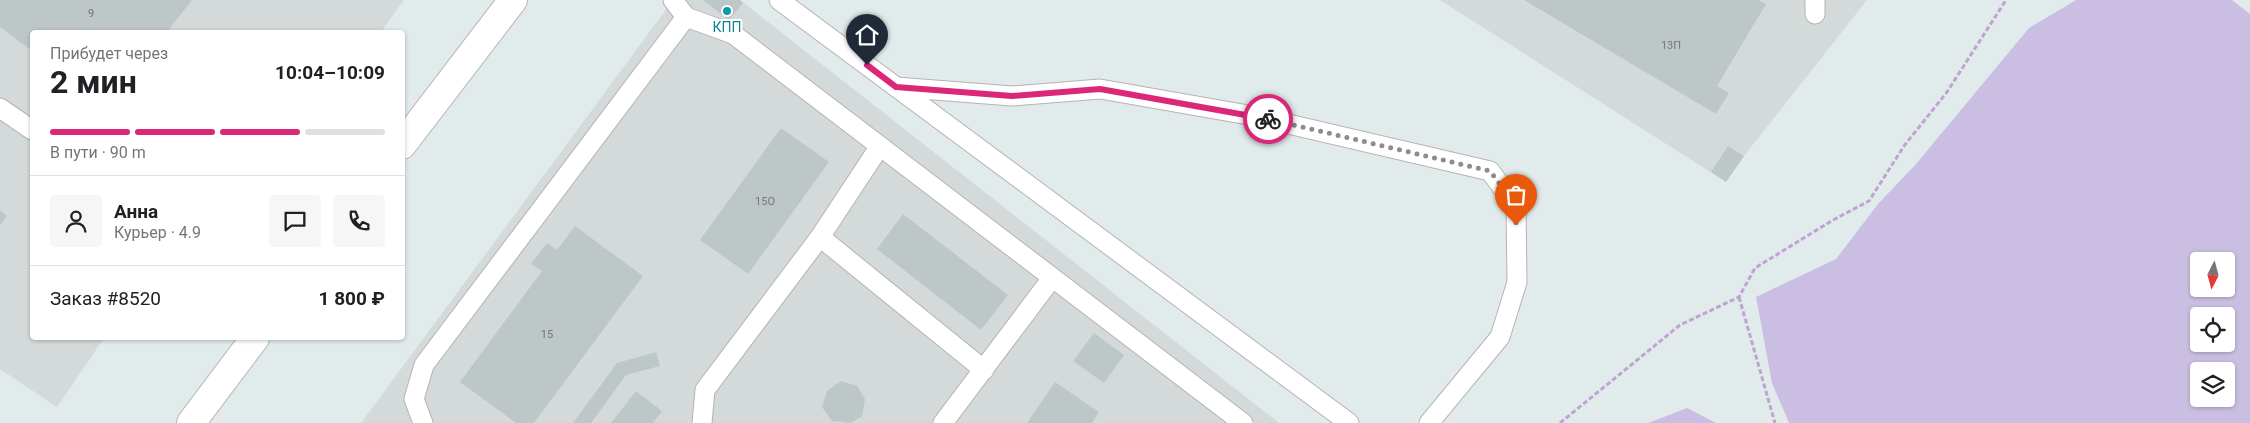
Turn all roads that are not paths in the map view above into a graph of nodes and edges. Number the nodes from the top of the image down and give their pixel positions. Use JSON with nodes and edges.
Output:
{"nodes":[{"id":1,"x":513,"y":0,"type":"edge"},
{"id":2,"x":673,"y":0,"type":"edge"},
{"id":3,"x":779,"y":0,"type":"edge"},
{"id":4,"x":686,"y":17,"type":"junction"},
{"id":5,"x":896,"y":87,"type":"junction"},
{"id":6,"x":0,"y":108,"type":"edge"},
{"id":7,"x":30,"y":129,"type":"edge"},
{"id":8,"x":405,"y":141,"type":"edge"},
{"id":9,"x":880,"y":146,"type":"junction"},
{"id":10,"x":820,"y":237,"type":"junction"},
{"id":11,"x":1052,"y":278,"type":"junction"},
{"id":12,"x":253,"y":340,"type":"edge"},
{"id":13,"x":984,"y":370,"type":"junction"},
{"id":14,"x":1221,"y":416,"type":"edge"},
{"id":15,"x":191,"y":423,"type":"edge"},
{"id":16,"x":423,"y":423,"type":"edge"},
{"id":17,"x":702,"y":423,"type":"edge"},
{"id":18,"x":944,"y":423,"type":"edge"},
{"id":19,"x":1243,"y":423,"type":"edge"},
{"id":20,"x":1350,"y":423,"type":"edge"},
{"id":21,"x":1429,"y":423,"type":"edge"}],
"edges":[{"from":1,"to":8,"type":"street"},
{"from":2,"to":4,"type":"lane"},
{"from":3,"to":5,"type":"lane"},
{"from":4,"to":9,"type":"lane"},
{"from":4,"to":16,"type":"lane"},
{"from":5,"to":20,"type":"lane"},
{"from":5,"to":21,"type":"lane"},
{"from":6,"to":7,"type":"lane"},
{"from":9,"to":10,"type":"lane"},
{"from":9,"to":11,"type":"lane"},
{"from":10,"to":13,"type":"lane"},
{"from":10,"to":17,"type":"lane"},
{"from":11,"to":13,"type":"lane"},
{"from":11,"to":14,"type":"lane"},
{"from":12,"to":15,"type":"street"},
{"from":13,"to":18,"type":"lane"},
{"from":14,"to":19,"type":"lane"}]}
